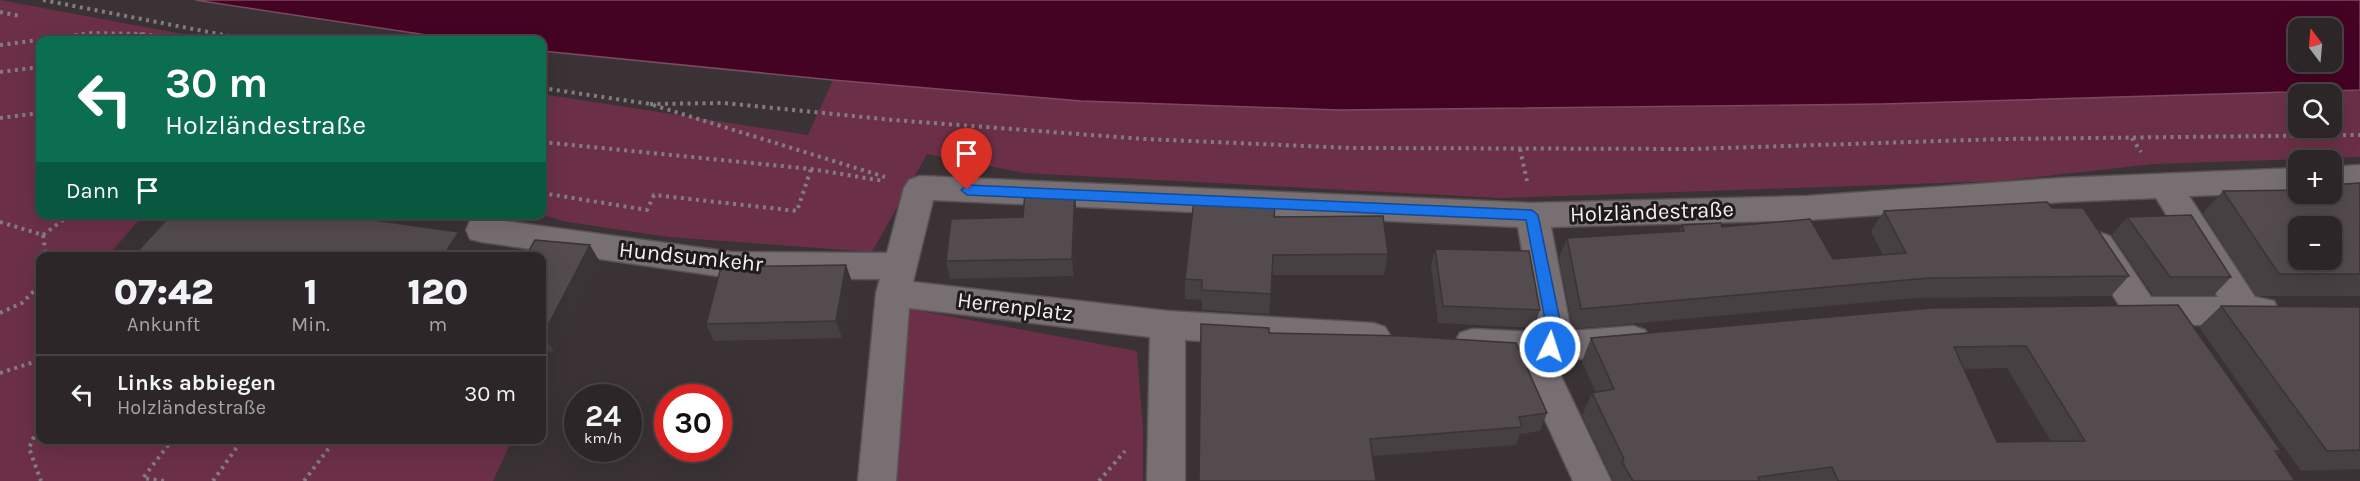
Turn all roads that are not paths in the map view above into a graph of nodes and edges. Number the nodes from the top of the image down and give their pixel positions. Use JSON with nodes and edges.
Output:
{"nodes":[{"id":1,"x":2360,"y":177,"type":"edge"},
{"id":2,"x":2342,"y":178,"type":"edge"},
{"id":3,"x":2288,"y":181,"type":"edge"},
{"id":4,"x":2166,"y":187,"type":"junction"},
{"id":5,"x":2061,"y":190,"type":"junction"},
{"id":6,"x":1530,"y":201,"type":"junction"},
{"id":7,"x":482,"y":230,"type":"dead end"},
{"id":8,"x":897,"y":279,"type":"junction"},
{"id":9,"x":2154,"y":311,"type":"junction"},
{"id":10,"x":2245,"y":311,"type":"junction"},
{"id":11,"x":2106,"y":312,"type":"edge"},
{"id":12,"x":2291,"y":312,"type":"edge"},
{"id":13,"x":1168,"y":325,"type":"junction"},
{"id":14,"x":1668,"y":337,"type":"edge"},
{"id":15,"x":1407,"y":339,"type":"edge"},
{"id":16,"x":1443,"y":341,"type":"edge"},
{"id":17,"x":2190,"y":345,"type":"edge"},
{"id":18,"x":1550,"y":347,"type":"junction"},
{"id":19,"x":877,"y":481,"type":"edge"},
{"id":20,"x":1166,"y":481,"type":"edge"},
{"id":21,"x":1592,"y":481,"type":"edge"}],
"edges":[{"from":1,"to":2,"type":"street"},
{"from":3,"to":4,"type":"street","name":"Holzländestraße"},
{"from":4,"to":5,"type":"street","name":"Holzländestraße"},
{"from":4,"to":10,"type":"street"},
{"from":5,"to":6,"type":"street","name":"Holzländestraße"},
{"from":5,"to":9,"type":"street"},
{"from":6,"to":8,"type":"street","name":"Holzländestraße"},
{"from":6,"to":18,"type":"street"},
{"from":7,"to":8,"type":"street","name":"Hundsumkehr"},
{"from":8,"to":13,"type":"street","name":"Herrenplatz"},
{"from":8,"to":19,"type":"street"},
{"from":9,"to":10,"type":"street"},
{"from":9,"to":11,"type":"street"},
{"from":9,"to":17,"type":"street"},
{"from":10,"to":12,"type":"street"},
{"from":13,"to":15,"type":"street","name":"Herrenplatz"},
{"from":13,"to":20,"type":"street"},
{"from":14,"to":18,"type":"street"},
{"from":16,"to":18,"type":"street"},
{"from":18,"to":21,"type":"street"}]}
